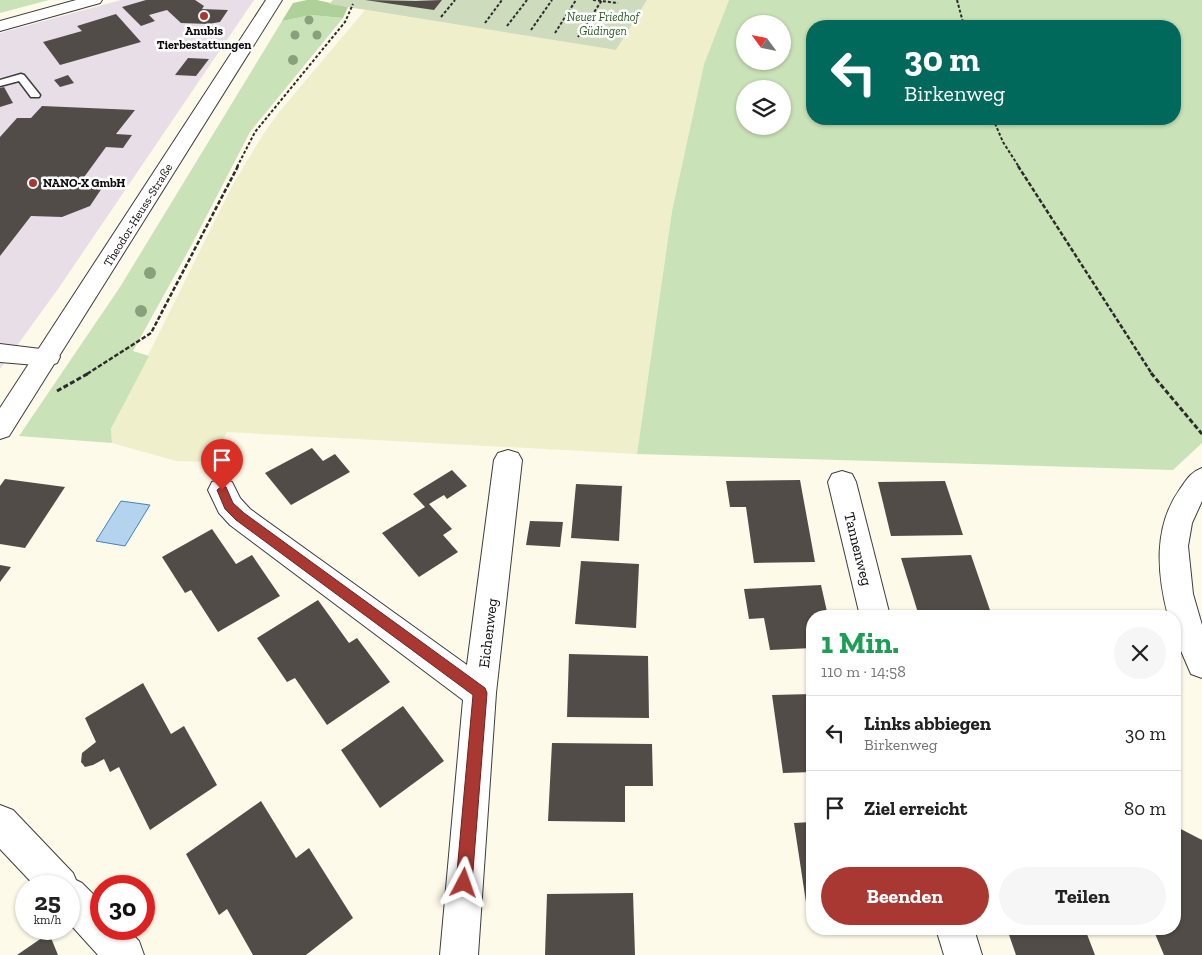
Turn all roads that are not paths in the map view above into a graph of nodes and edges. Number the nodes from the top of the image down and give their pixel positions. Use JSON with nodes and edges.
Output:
{"nodes":[{"id":1,"x":94,"y":0,"type":"edge"},
{"id":2,"x":274,"y":0,"type":"edge"},
{"id":3,"x":0,"y":26,"type":"edge"},
{"id":4,"x":0,"y":83,"type":"edge"},
{"id":5,"x":35,"y":95,"type":"dead end"},
{"id":6,"x":0,"y":353,"type":"edge"},
{"id":7,"x":48,"y":357,"type":"junction"},
{"id":8,"x":0,"y":429,"type":"edge"},
{"id":9,"x":508,"y":460,"type":"dead end"},
{"id":10,"x":1202,"y":479,"type":"edge"},
{"id":11,"x":842,"y":482,"type":"dead end"},
{"id":12,"x":222,"y":490,"type":"dead end"},
{"id":13,"x":874,"y":610,"type":"edge"},
{"id":14,"x":1202,"y":664,"type":"edge"},
{"id":15,"x":480,"y":693,"type":"junction"},
{"id":16,"x":0,"y":823,"type":"edge"},
{"id":17,"x":50,"y":875,"type":"edge"},
{"id":18,"x":80,"y":908,"type":"edge"},
{"id":19,"x":957,"y":935,"type":"edge"},
{"id":20,"x":125,"y":955,"type":"edge"},
{"id":21,"x":459,"y":955,"type":"edge"},
{"id":22,"x":963,"y":955,"type":"edge"}],
"edges":[{"from":1,"to":3,"type":"street"},
{"from":2,"to":7,"type":"street","name":"Theodor-Heuss-Straße"},
{"from":4,"to":5,"type":"lane"},
{"from":6,"to":7,"type":"street"},
{"from":7,"to":8,"type":"street","name":"Theodor-Heuss-Straße"},
{"from":9,"to":15,"type":"street","name":"Eichenweg"},
{"from":10,"to":14,"type":"street"},
{"from":11,"to":13,"type":"street","name":"Tannenweg"},
{"from":12,"to":15,"type":"street"},
{"from":15,"to":21,"type":"street","name":"Eichenweg"},
{"from":16,"to":17,"type":"street"},
{"from":18,"to":20,"type":"street"},
{"from":19,"to":22,"type":"street"}]}
